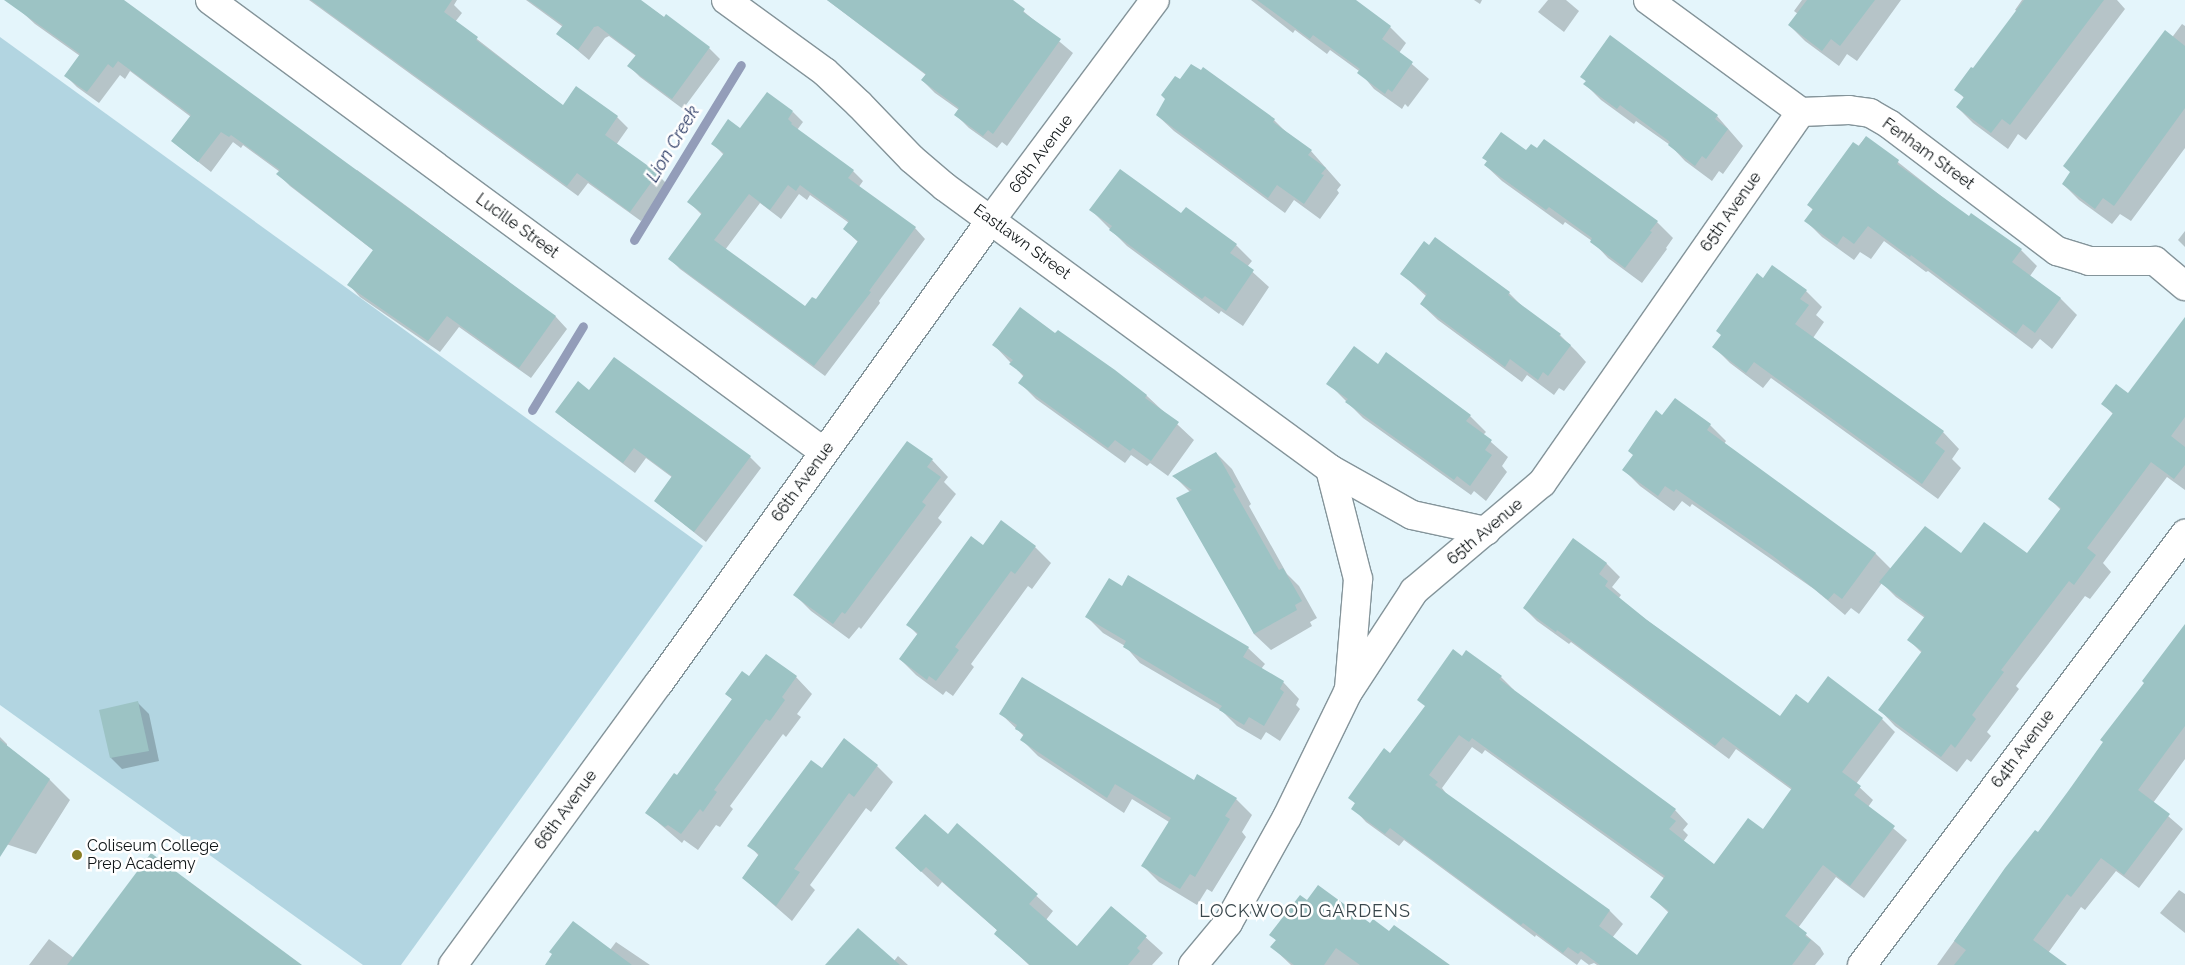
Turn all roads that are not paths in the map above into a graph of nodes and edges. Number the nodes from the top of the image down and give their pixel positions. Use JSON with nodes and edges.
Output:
{"nodes":[{"id":1,"x":210,"y":0,"type":"edge"},
{"id":2,"x":726,"y":0,"type":"edge"},
{"id":3,"x":1155,"y":0,"type":"edge"},
{"id":4,"x":1648,"y":0,"type":"edge"},
{"id":5,"x":1801,"y":112,"type":"junction"},
{"id":6,"x":991,"y":220,"type":"junction"},
{"id":7,"x":2185,"y":286,"type":"edge"},
{"id":8,"x":824,"y":452,"type":"junction"},
{"id":9,"x":1330,"y":469,"type":"junction"},
{"id":10,"x":1486,"y":531,"type":"junction"},
{"id":11,"x":2185,"y":534,"type":"edge"},
{"id":12,"x":1348,"y":692,"type":"junction"},
{"id":13,"x":453,"y":965,"type":"edge"},
{"id":14,"x":1194,"y":965,"type":"edge"},
{"id":15,"x":1862,"y":965,"type":"edge"}],
"edges":[{"from":1,"to":8,"type":"street","name":"Lucille Street"},
{"from":2,"to":6,"type":"street","name":"Eastlawn Street"},
{"from":3,"to":6,"type":"street","name":"66th Avenue"},
{"from":4,"to":5,"type":"street"},
{"from":5,"to":7,"type":"street","name":"Fenham Street"},
{"from":5,"to":10,"type":"street","name":"65th Avenue"},
{"from":6,"to":8,"type":"street","name":"66th Avenue"},
{"from":6,"to":9,"type":"street","name":"Eastlawn Street"},
{"from":8,"to":13,"type":"street","name":"66th Avenue"},
{"from":9,"to":10,"type":"street","name":"Eastlawn Street"},
{"from":9,"to":12,"type":"street"},
{"from":10,"to":12,"type":"street","name":"65th Avenue"},
{"from":11,"to":15,"type":"street","name":"64th Avenue"},
{"from":12,"to":14,"type":"street","name":"65th Avenue"}]}
